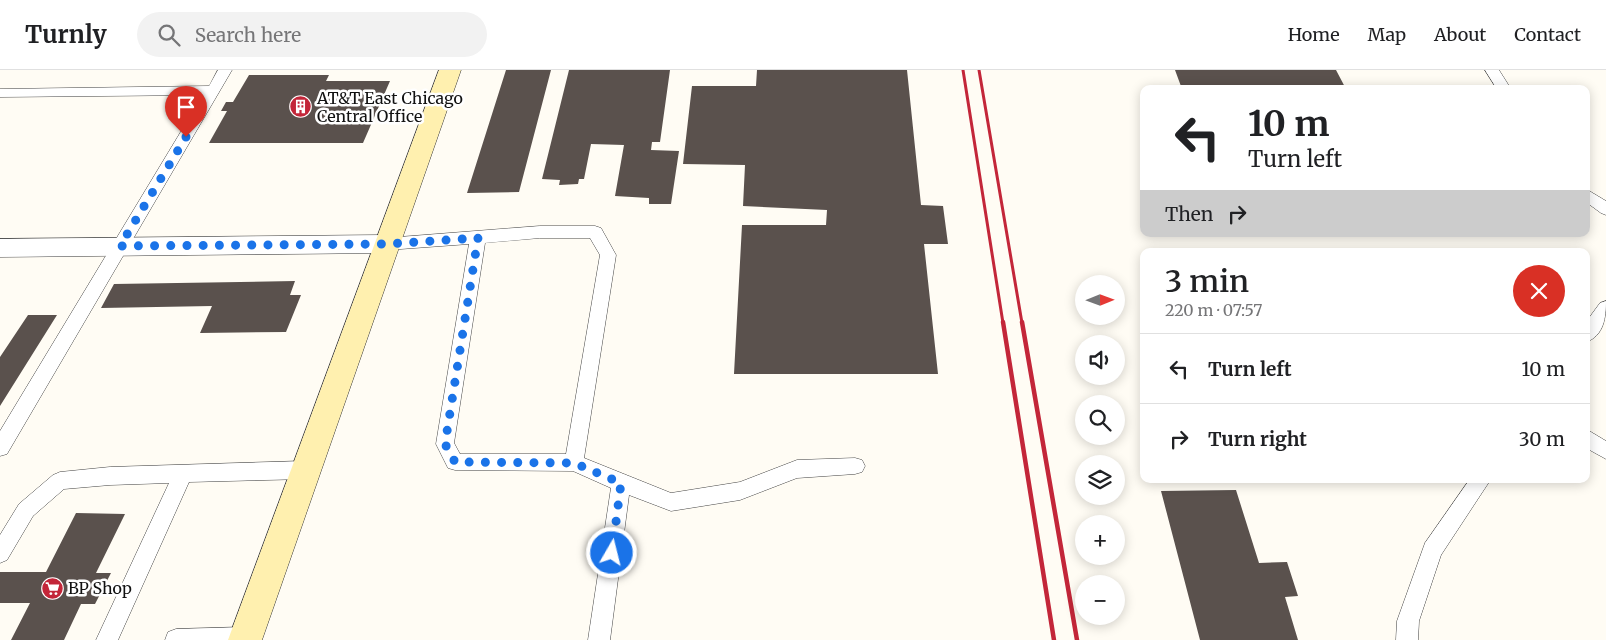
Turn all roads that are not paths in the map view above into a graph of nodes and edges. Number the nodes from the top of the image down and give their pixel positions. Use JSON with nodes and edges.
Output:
{"nodes":[{"id":1,"x":225,"y":70,"type":"edge"},
{"id":2,"x":450,"y":70,"type":"edge"},
{"id":3,"x":1492,"y":70,"type":"edge"},
{"id":4,"x":1501,"y":85,"type":"edge"},
{"id":5,"x":213,"y":90,"type":"junction"},
{"id":6,"x":0,"y":93,"type":"edge"},
{"id":7,"x":1590,"y":197,"type":"edge"},
{"id":8,"x":1606,"y":209,"type":"edge"},
{"id":9,"x":478,"y":238,"type":"junction"},
{"id":10,"x":387,"y":244,"type":"junction"},
{"id":11,"x":120,"y":246,"type":"junction"},
{"id":12,"x":0,"y":248,"type":"edge"},
{"id":13,"x":1606,"y":308,"type":"edge"},
{"id":14,"x":1590,"y":330,"type":"edge"},
{"id":15,"x":1590,"y":440,"type":"edge"},
{"id":16,"x":0,"y":448,"type":"edge"},
{"id":17,"x":1606,"y":452,"type":"edge"},
{"id":18,"x":574,"y":463,"type":"junction"},
{"id":19,"x":855,"y":466,"type":"dead end"},
{"id":20,"x":306,"y":470,"type":"junction"},
{"id":21,"x":183,"y":474,"type":"junction"},
{"id":22,"x":621,"y":483,"type":"junction"},
{"id":23,"x":1478,"y":483,"type":"edge"},
{"id":24,"x":0,"y":553,"type":"edge"},
{"id":25,"x":245,"y":639,"type":"edge"},
{"id":26,"x":108,"y":640,"type":"edge"},
{"id":27,"x":176,"y":640,"type":"edge"},
{"id":28,"x":598,"y":640,"type":"edge"},
{"id":29,"x":1407,"y":640,"type":"edge"}],
"edges":[{"from":1,"to":5,"type":"lane"},
{"from":2,"to":10,"type":"main road"},
{"from":3,"to":4,"type":"lane"},
{"from":5,"to":6,"type":"lane"},
{"from":5,"to":11,"type":"lane"},
{"from":7,"to":8,"type":"lane"},
{"from":9,"to":10,"type":"lane"},
{"from":9,"to":18,"type":"lane"},
{"from":9,"to":18,"type":"lane"},
{"from":10,"to":11,"type":"street"},
{"from":10,"to":20,"type":"main road"},
{"from":11,"to":12,"type":"street"},
{"from":11,"to":16,"type":"lane"},
{"from":13,"to":14,"type":"lane"},
{"from":15,"to":17,"type":"lane"},
{"from":18,"to":22,"type":"lane"},
{"from":19,"to":22,"type":"lane"},
{"from":20,"to":21,"type":"lane"},
{"from":20,"to":25,"type":"main road"},
{"from":21,"to":24,"type":"lane"},
{"from":21,"to":26,"type":"lane"},
{"from":22,"to":28,"type":"lane"},
{"from":23,"to":29,"type":"lane"},
{"from":25,"to":27,"type":"lane"}]}
